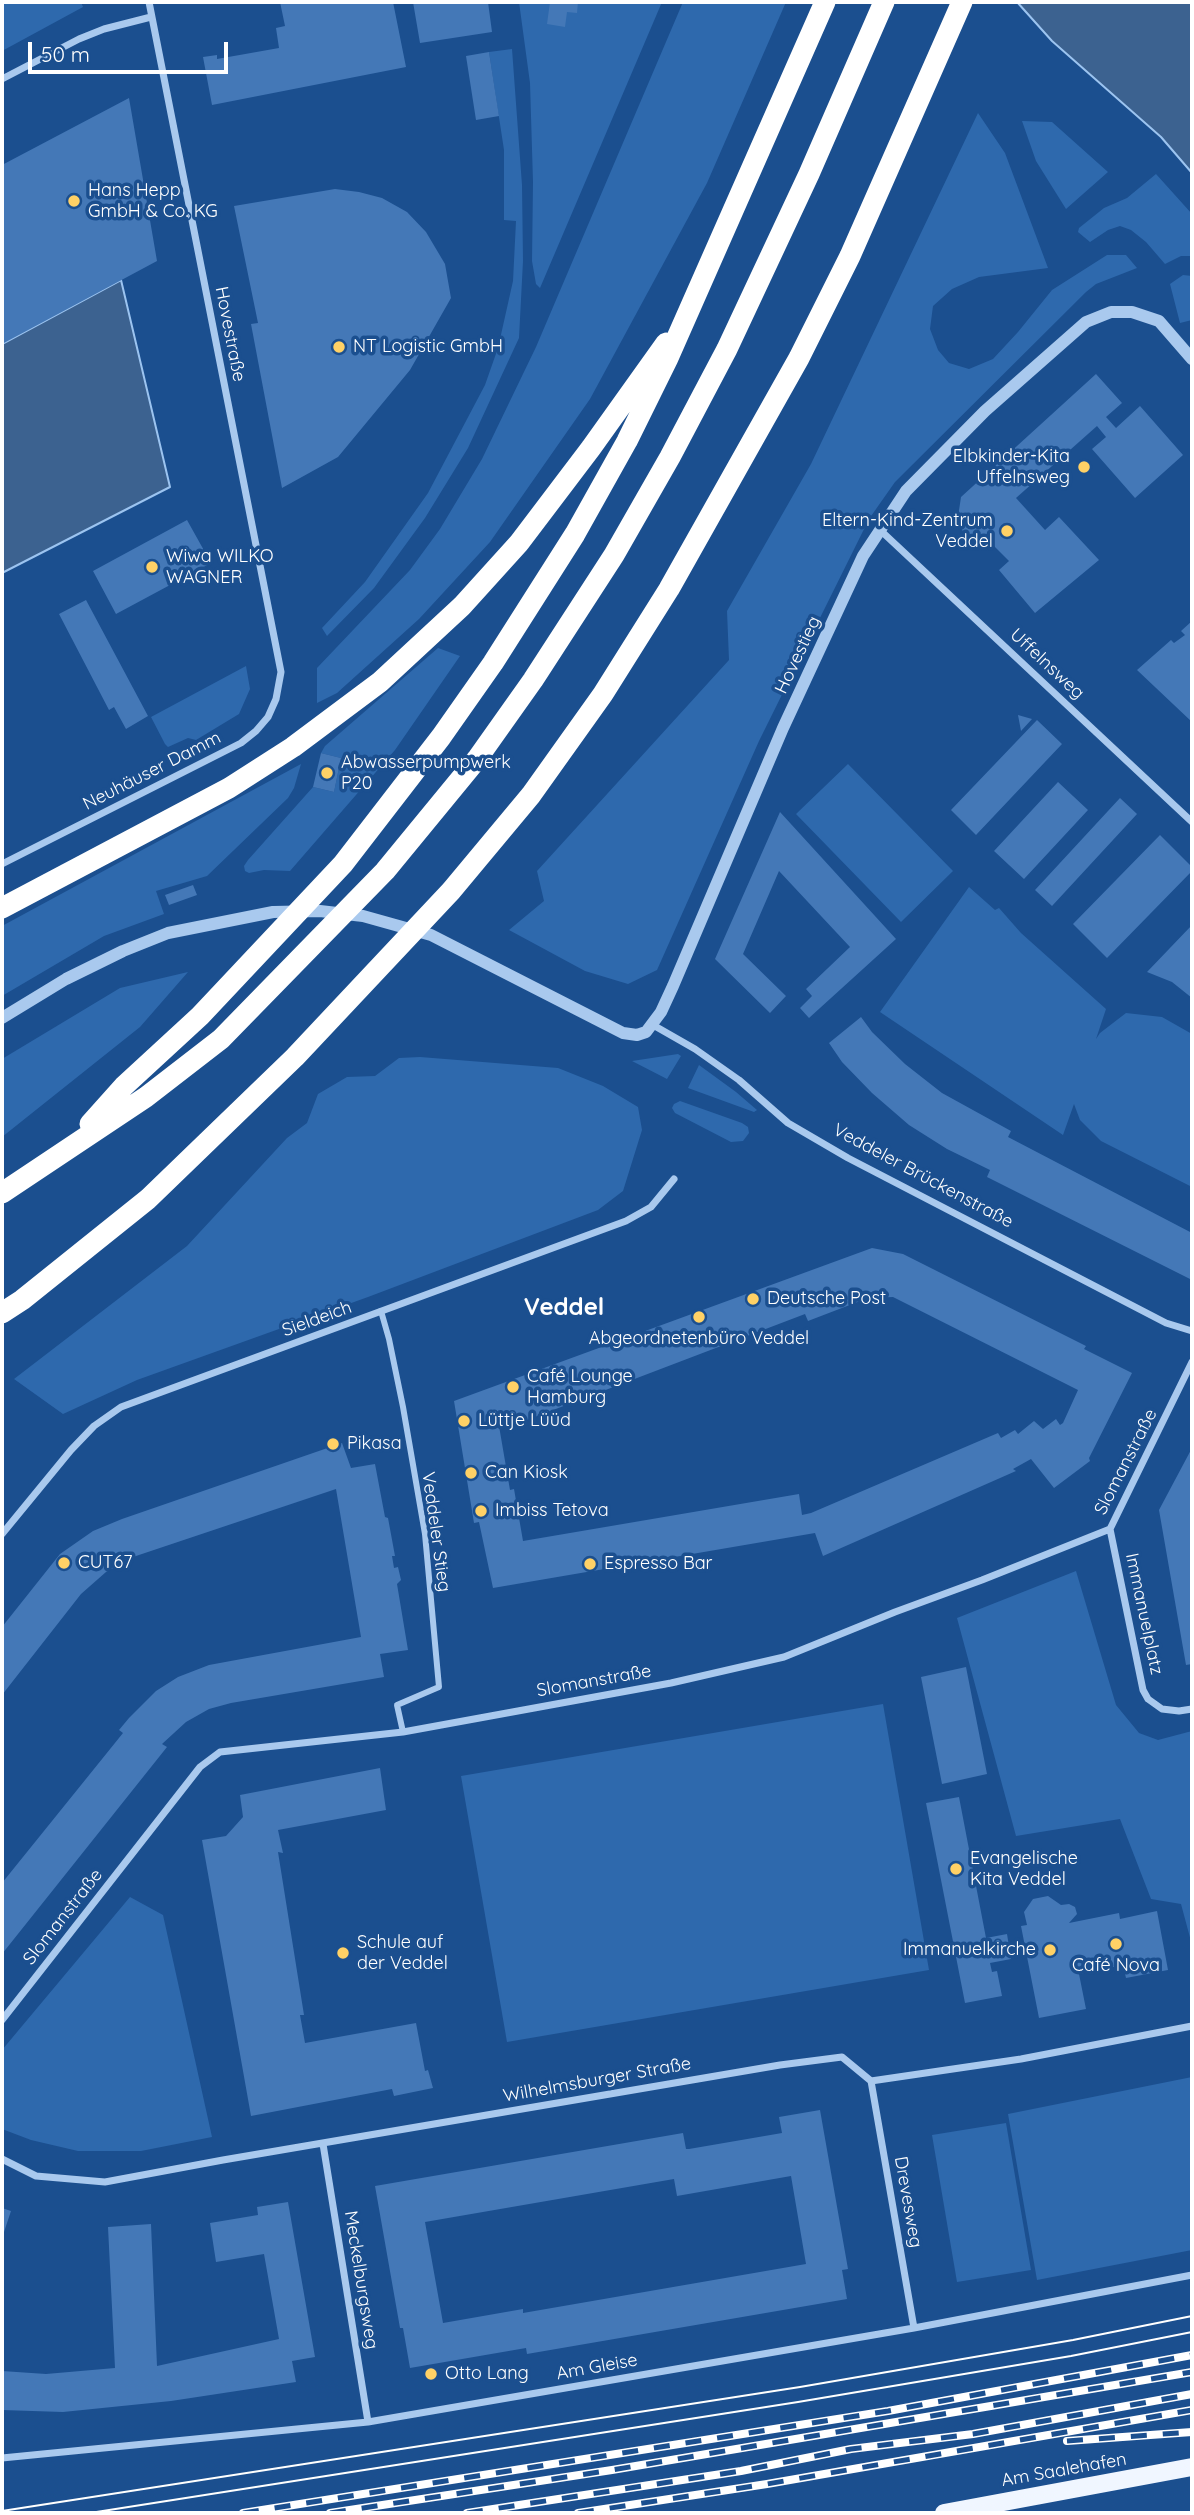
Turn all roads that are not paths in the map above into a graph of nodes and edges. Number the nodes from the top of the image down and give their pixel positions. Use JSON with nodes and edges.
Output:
{"nodes":[{"id":1,"x":149,"y":2,"type":"edge"},
{"id":2,"x":825,"y":2,"type":"edge"},
{"id":3,"x":884,"y":2,"type":"edge"},
{"id":4,"x":961,"y":2,"type":"edge"},
{"id":5,"x":151,"y":18,"type":"junction"},
{"id":6,"x":2,"y":79,"type":"edge"},
{"id":7,"x":688,"y":313,"type":"junction"},
{"id":8,"x":1192,"y":359,"type":"edge"},
{"id":9,"x":879,"y":529,"type":"junction"},
{"id":10,"x":281,"y":672,"type":"joint"},
{"id":11,"x":1192,"y":822,"type":"edge"},
{"id":12,"x":2,"y":864,"type":"edge"},
{"id":13,"x":2,"y":908,"type":"edge"},
{"id":14,"x":2,"y":1018,"type":"edge"},
{"id":15,"x":653,"y":1025,"type":"junction"},
{"id":16,"x":69,"y":1146,"type":"junction"},
{"id":17,"x":674,"y":1179,"type":"dead end"},
{"id":18,"x":2,"y":1194,"type":"edge"},
{"id":19,"x":381,"y":1311,"type":"junction"},
{"id":20,"x":2,"y":1313,"type":"edge"},
{"id":21,"x":1192,"y":1331,"type":"edge"},
{"id":22,"x":1192,"y":1362,"type":"edge"},
{"id":23,"x":1110,"y":1528,"type":"junction"},
{"id":24,"x":2,"y":1534,"type":"edge"},
{"id":25,"x":1192,"y":1709,"type":"edge"},
{"id":26,"x":403,"y":1732,"type":"junction"},
{"id":27,"x":2,"y":2020,"type":"edge"},
{"id":28,"x":1192,"y":2026,"type":"edge"},
{"id":29,"x":871,"y":2081,"type":"junction"},
{"id":30,"x":323,"y":2144,"type":"junction"},
{"id":31,"x":2,"y":2159,"type":"edge"},
{"id":32,"x":1192,"y":2275,"type":"edge"},
{"id":33,"x":914,"y":2328,"type":"junction"},
{"id":34,"x":368,"y":2422,"type":"junction"},
{"id":35,"x":2,"y":2458,"type":"edge"},
{"id":36,"x":1192,"y":2468,"type":"edge"},
{"id":37,"x":944,"y":2513,"type":"edge"}],
"edges":[{"from":1,"to":5,"type":"street","name":"Hovestraße"},
{"from":2,"to":7,"type":"highway"},
{"from":3,"to":16,"type":"highway"},
{"from":4,"to":20,"type":"highway"},
{"from":5,"to":6,"type":"street"},
{"from":5,"to":10,"type":"street","name":"Hovestraße"},
{"from":7,"to":13,"type":"highway"},
{"from":7,"to":16,"type":"highway"},
{"from":8,"to":9,"type":"street","name":"Hovestieg"},
{"from":9,"to":11,"type":"street","name":"Uffelnsweg"},
{"from":9,"to":15,"type":"street","name":"Hovestieg"},
{"from":10,"to":12,"type":"street","name":"Neuhäuser Damm"},
{"from":14,"to":15,"type":"street"},
{"from":15,"to":21,"type":"street","name":"Veddeler Brückenstraße"},
{"from":16,"to":18,"type":"highway"},
{"from":17,"to":19,"type":"street","name":"Sieldeich"},
{"from":19,"to":24,"type":"street","name":"Sieldeich"},
{"from":19,"to":26,"type":"street","name":"Veddeler Stieg"},
{"from":22,"to":23,"type":"street","name":"Slomanstraße"},
{"from":23,"to":25,"type":"street","name":"Immanuelplatz"},
{"from":23,"to":26,"type":"street","name":"Slomanstraße"},
{"from":26,"to":27,"type":"street","name":"Slomanstraße"},
{"from":28,"to":29,"type":"street"},
{"from":29,"to":30,"type":"street","name":"Wilhelmsburger Straße"},
{"from":29,"to":33,"type":"street","name":"Drevesweg"},
{"from":30,"to":31,"type":"street","name":"Wilhelmsburger Straße"},
{"from":30,"to":34,"type":"street","name":"Meckelburgsweg"},
{"from":32,"to":33,"type":"street","name":"Am Gleise"},
{"from":33,"to":34,"type":"street","name":"Am Gleise"},
{"from":34,"to":35,"type":"street","name":"Am Gleise"},
{"from":36,"to":37,"type":"main road","name":"Am Saalehafen"}]}
